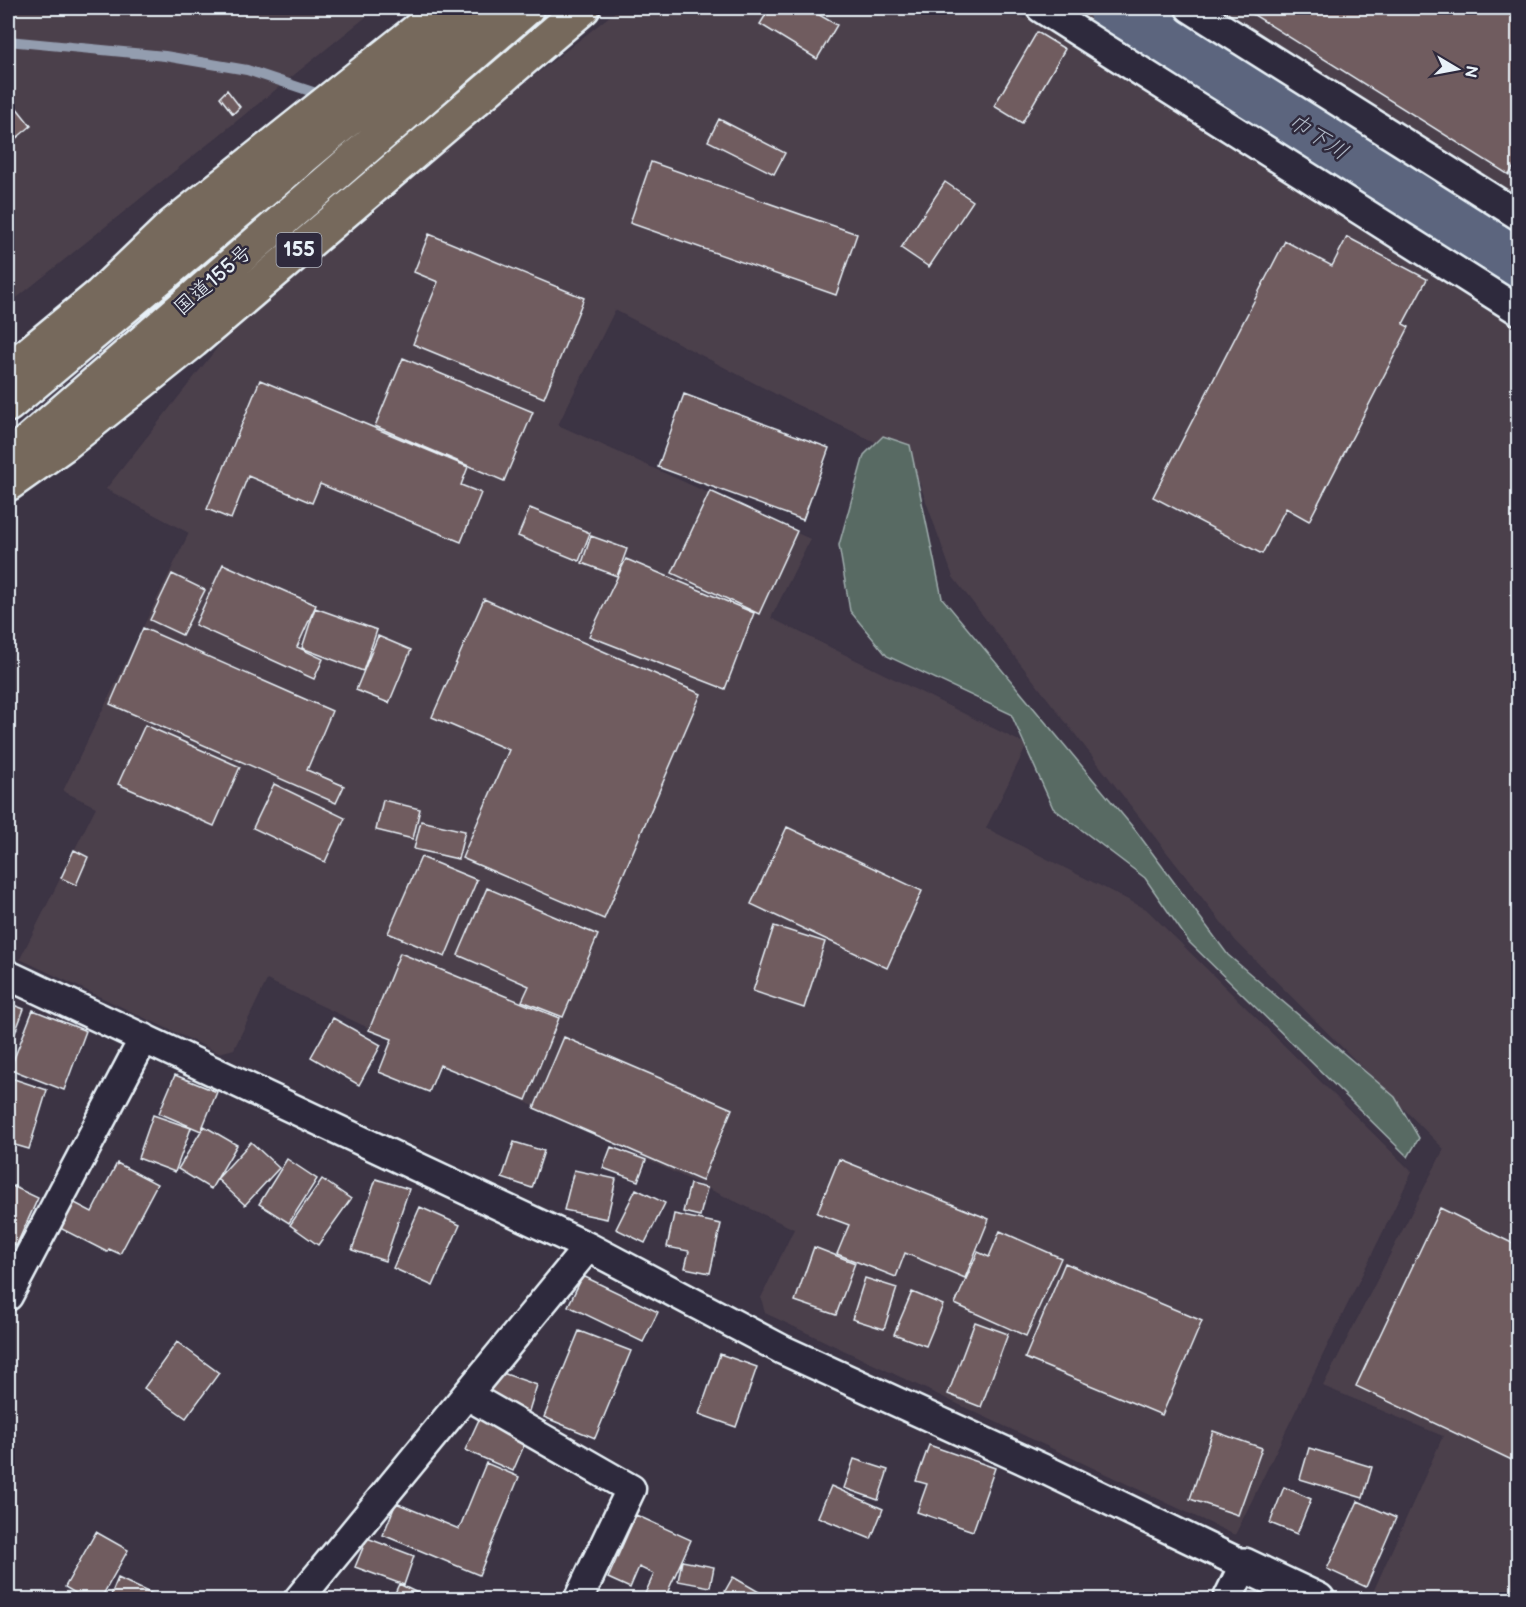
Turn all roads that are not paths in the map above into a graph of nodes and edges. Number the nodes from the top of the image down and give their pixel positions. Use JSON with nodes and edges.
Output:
{"nodes":[{"id":1,"x":445,"y":8,"type":"edge"},
{"id":2,"x":481,"y":8,"type":"edge"},
{"id":3,"x":528,"y":8,"type":"edge"},
{"id":4,"x":583,"y":8,"type":"edge"},
{"id":5,"x":1041,"y":8,"type":"edge"},
{"id":6,"x":1190,"y":8,"type":"edge"},
{"id":7,"x":1518,"y":214,"type":"edge"},
{"id":8,"x":1518,"y":310,"type":"edge"},
{"id":9,"x":8,"y":371,"type":"edge"},
{"id":10,"x":8,"y":405,"type":"edge"},
{"id":11,"x":8,"y":459,"type":"edge"},
{"id":12,"x":8,"y":484,"type":"edge"},
{"id":13,"x":8,"y":975,"type":"edge"},
{"id":14,"x":144,"y":1038,"type":"junction"},
{"id":15,"x":588,"y":1247,"type":"junction"},
{"id":16,"x":8,"y":1296,"type":"edge"},
{"id":17,"x":467,"y":1395,"type":"junction"},
{"id":18,"x":1244,"y":1564,"type":"junction"},
{"id":19,"x":298,"y":1599,"type":"edge"},
{"id":20,"x":578,"y":1599,"type":"edge"},
{"id":21,"x":1227,"y":1599,"type":"edge"},
{"id":22,"x":1318,"y":1599,"type":"edge"}],
"edges":[{"from":1,"to":9,"type":"highway"},
{"from":2,"to":10,"type":"highway","name":"国道155号"},
{"from":3,"to":11,"type":"highway","name":"国道155号","number":"155"},
{"from":4,"to":12,"type":"highway","number":"155"},
{"from":5,"to":8,"type":"street"},
{"from":6,"to":7,"type":"street"},
{"from":13,"to":14,"type":"street"},
{"from":14,"to":15,"type":"street"},
{"from":14,"to":16,"type":"street"},
{"from":15,"to":17,"type":"street"},
{"from":15,"to":18,"type":"street"},
{"from":17,"to":19,"type":"street"},
{"from":17,"to":20,"type":"street"},
{"from":18,"to":21,"type":"street"},
{"from":18,"to":22,"type":"street"}]}
